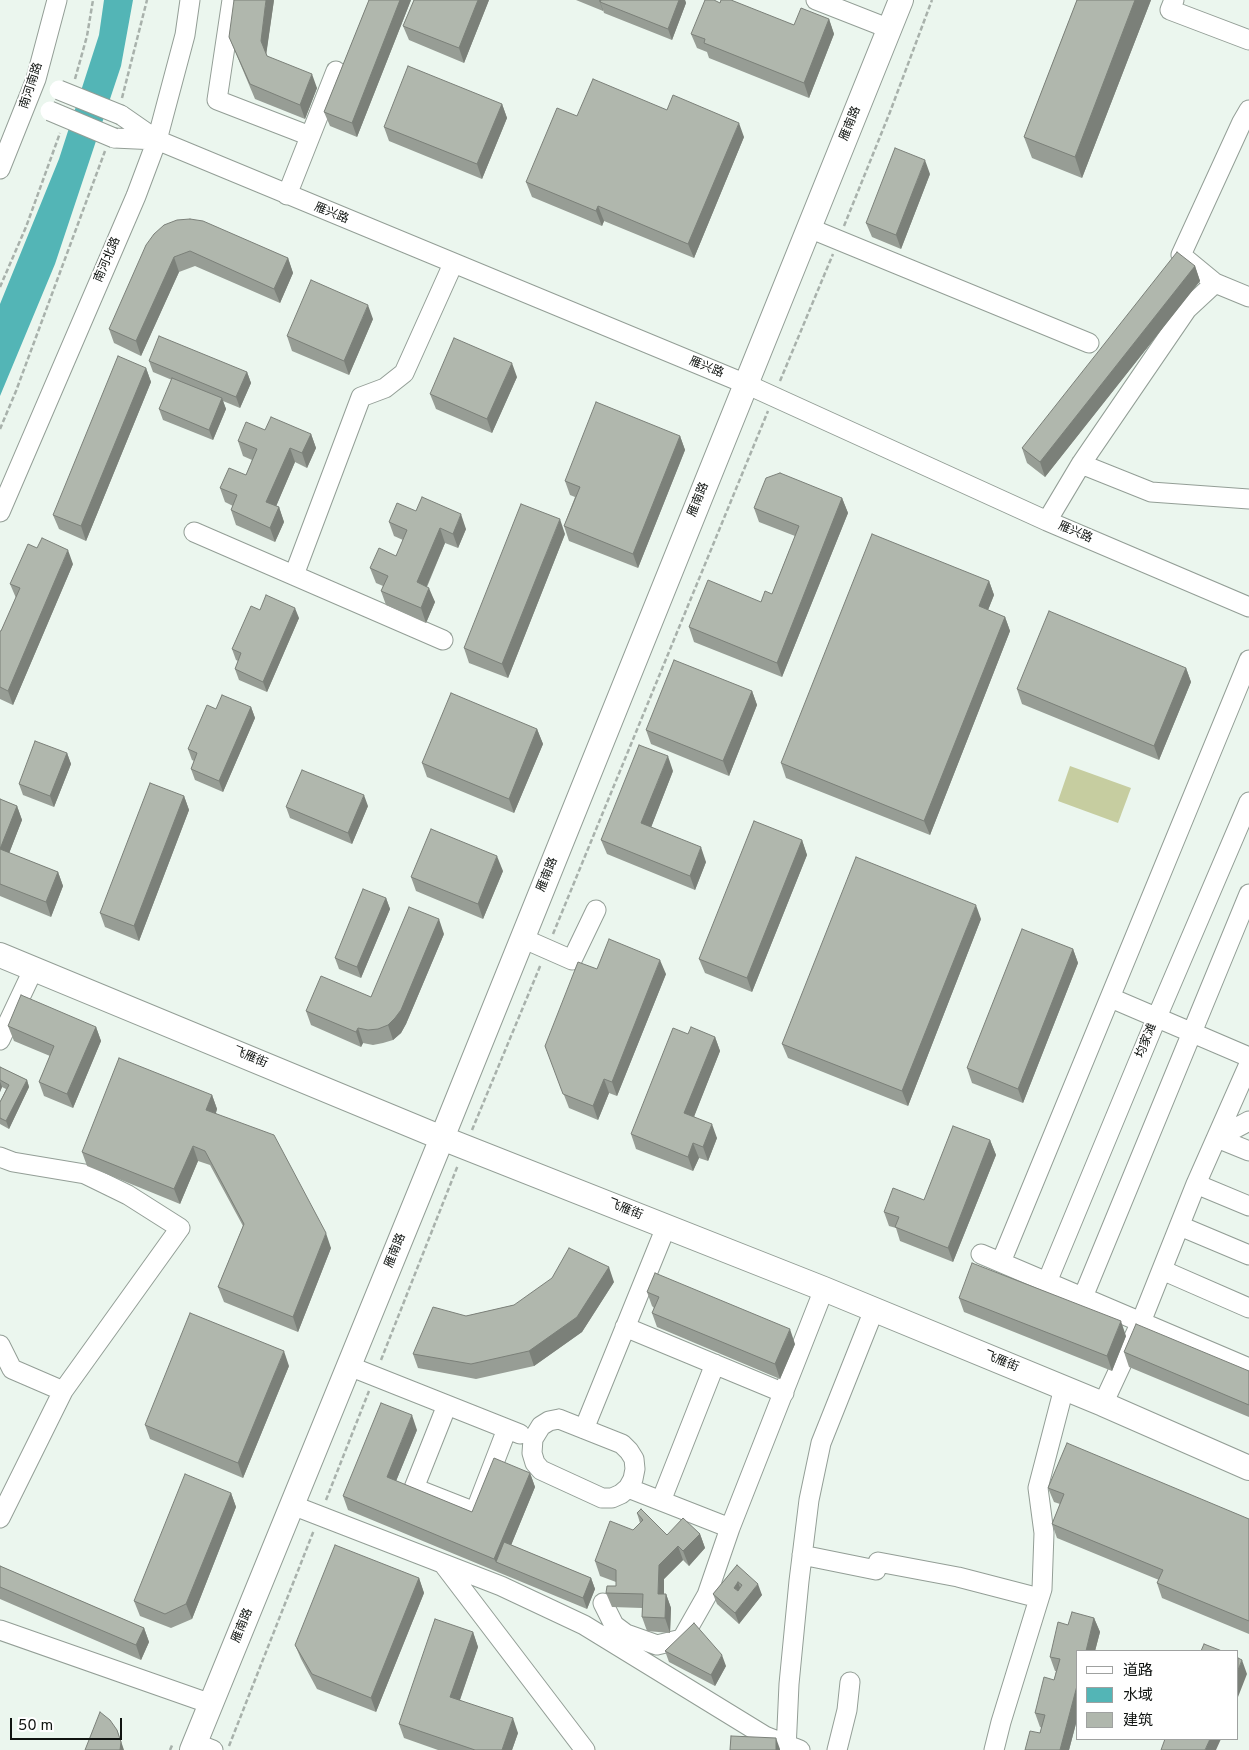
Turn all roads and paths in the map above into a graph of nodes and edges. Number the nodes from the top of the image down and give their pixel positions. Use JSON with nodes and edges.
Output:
{"nodes":[{"id":1,"x":57,"y":0,"type":"edge"},
{"id":2,"x":93,"y":0,"type":"edge"},
{"id":3,"x":147,"y":0,"type":"edge"},
{"id":4,"x":190,"y":0,"type":"edge"},
{"id":5,"x":232,"y":0,"type":"edge"},
{"id":6,"x":816,"y":0,"type":"edge"},
{"id":7,"x":901,"y":0,"type":"edge"},
{"id":8,"x":932,"y":0,"type":"edge"},
{"id":9,"x":1174,"y":0,"type":"edge"},
{"id":10,"x":890,"y":29,"type":"junction"},
{"id":11,"x":1249,"y":40,"type":"edge"},
{"id":12,"x":336,"y":71,"type":"dead end"},
{"id":13,"x":36,"y":80,"type":"junction"},
{"id":14,"x":67,"y":86,"type":"junction"},
{"id":15,"x":28,"y":102,"type":"junction"},
{"id":16,"x":121,"y":107,"type":"junction"},
{"id":17,"x":1249,"y":110,"type":"edge"},
{"id":18,"x":61,"y":131,"type":"dead end"},
{"id":19,"x":310,"y":136,"type":"junction"},
{"id":20,"x":111,"y":140,"type":"junction"},
{"id":21,"x":157,"y":140,"type":"junction"},
{"id":22,"x":0,"y":169,"type":"edge"},
{"id":23,"x":287,"y":195,"type":"junction"},
{"id":24,"x":809,"y":228,"type":"junction"},
{"id":25,"x":839,"y":240,"type":"junction"},
{"id":26,"x":453,"y":264,"type":"junction"},
{"id":27,"x":1215,"y":283,"type":"junction"},
{"id":28,"x":0,"y":287,"type":"edge"},
{"id":29,"x":1249,"y":296,"type":"edge"},
{"id":30,"x":1089,"y":343,"type":"dead end"},
{"id":31,"x":746,"y":384,"type":"junction"},
{"id":32,"x":774,"y":398,"type":"junction"},
{"id":33,"x":0,"y":429,"type":"edge"},
{"id":34,"x":1081,"y":464,"type":"junction"},
{"id":35,"x":1249,"y":499,"type":"edge"},
{"id":36,"x":0,"y":512,"type":"edge"},
{"id":37,"x":1047,"y":521,"type":"junction"},
{"id":38,"x":194,"y":532,"type":"dead end"},
{"id":39,"x":294,"y":575,"type":"junction"},
{"id":40,"x":1249,"y":607,"type":"edge"},
{"id":41,"x":442,"y":640,"type":"dead end"},
{"id":42,"x":1249,"y":660,"type":"edge"},
{"id":43,"x":1249,"y":802,"type":"edge"},
{"id":44,"x":1249,"y":894,"type":"edge"},
{"id":45,"x":596,"y":910,"type":"dead end"},
{"id":46,"x":522,"y":938,"type":"junction"},
{"id":47,"x":547,"y":949,"type":"junction"},
{"id":48,"x":0,"y":955,"type":"edge"},
{"id":49,"x":34,"y":968,"type":"junction"},
{"id":50,"x":1111,"y":998,"type":"junction"},
{"id":51,"x":1157,"y":1017,"type":"junction"},
{"id":52,"x":1192,"y":1032,"type":"junction"},
{"id":53,"x":0,"y":1040,"type":"edge"},
{"id":54,"x":1249,"y":1057,"type":"edge"},
{"id":55,"x":1249,"y":1064,"type":"edge"},
{"id":56,"x":1249,"y":1121,"type":"edge"},
{"id":57,"x":442,"y":1138,"type":"junction"},
{"id":58,"x":1217,"y":1138,"type":"junction"},
{"id":59,"x":465,"y":1147,"type":"junction"},
{"id":60,"x":1249,"y":1150,"type":"edge"},
{"id":61,"x":0,"y":1157,"type":"edge"},
{"id":62,"x":1196,"y":1184,"type":"junction"},
{"id":63,"x":1249,"y":1206,"type":"edge"},
{"id":64,"x":1180,"y":1226,"type":"junction"},
{"id":65,"x":666,"y":1227,"type":"junction"},
{"id":66,"x":980,"y":1254,"type":"dead end"},
{"id":67,"x":1249,"y":1255,"type":"edge"},
{"id":68,"x":1001,"y":1262,"type":"junction"},
{"id":69,"x":1162,"y":1270,"type":"junction"},
{"id":70,"x":1047,"y":1282,"type":"junction"},
{"id":71,"x":824,"y":1289,"type":"junction"},
{"id":72,"x":1082,"y":1297,"type":"junction"},
{"id":73,"x":1249,"y":1308,"type":"edge"},
{"id":74,"x":874,"y":1310,"type":"junction"},
{"id":75,"x":1141,"y":1322,"type":"junction"},
{"id":76,"x":626,"y":1327,"type":"junction"},
{"id":77,"x":0,"y":1345,"type":"edge"},
{"id":78,"x":715,"y":1364,"type":"junction"},
{"id":79,"x":349,"y":1366,"type":"junction"},
{"id":80,"x":1249,"y":1368,"type":"edge"},
{"id":81,"x":6,"y":1371,"type":"edge"},
{"id":82,"x":375,"y":1377,"type":"junction"},
{"id":83,"x":1064,"y":1388,"type":"junction"},
{"id":84,"x":63,"y":1392,"type":"junction"},
{"id":85,"x":784,"y":1392,"type":"junction"},
{"id":86,"x":1103,"y":1404,"type":"junction"},
{"id":87,"x":446,"y":1405,"type":"junction"},
{"id":88,"x":508,"y":1429,"type":"junction"},
{"id":89,"x":584,"y":1429,"type":"junction"},
{"id":90,"x":533,"y":1439,"type":"junction"},
{"id":91,"x":1249,"y":1468,"type":"edge"},
{"id":92,"x":628,"y":1488,"type":"junction"},
{"id":93,"x":661,"y":1501,"type":"junction"},
{"id":94,"x":292,"y":1505,"type":"junction"},
{"id":95,"x":320,"y":1516,"type":"junction"},
{"id":96,"x":0,"y":1518,"type":"edge"},
{"id":97,"x":730,"y":1528,"type":"junction"},
{"id":98,"x":802,"y":1555,"type":"junction"},
{"id":99,"x":444,"y":1564,"type":"junction"},
{"id":100,"x":1039,"y":1598,"type":"junction"},
{"id":101,"x":603,"y":1603,"type":"dead end"},
{"id":102,"x":0,"y":1630,"type":"edge"},
{"id":103,"x":850,"y":1682,"type":"dead end"},
{"id":104,"x":211,"y":1704,"type":"junction"},
{"id":105,"x":200,"y":1748,"type":"edge"},
{"id":106,"x":791,"y":1748,"type":"edge"},
{"id":107,"x":228,"y":1750,"type":"edge"},
{"id":108,"x":585,"y":1750,"type":"edge"},
{"id":109,"x":837,"y":1750,"type":"edge"},
{"id":110,"x":994,"y":1750,"type":"edge"}],
"edges":[{"from":1,"to":13,"type":"street","name":"南河南路"},
{"from":2,"to":14,"type":"path"},
{"from":3,"to":16,"type":"path"},
{"from":4,"to":21,"type":"street","name":"南河北路"},
{"from":5,"to":19,"type":"street"},
{"from":6,"to":10,"type":"street"},
{"from":7,"to":10,"type":"main road","name":"雁南路"},
{"from":8,"to":25,"type":"path"},
{"from":9,"to":11,"type":"street"},
{"from":10,"to":24,"type":"main road","name":"雁南路"},
{"from":12,"to":19,"type":"street"},
{"from":13,"to":14,"type":"street"},
{"from":13,"to":15,"type":"street","name":"南河南路"},
{"from":14,"to":16,"type":"street","bridge":true},
{"from":15,"to":20,"type":"street","bridge":true},
{"from":15,"to":22,"type":"street","name":"南河南路"},
{"from":16,"to":21,"type":"street"},
{"from":17,"to":27,"type":"street"},
{"from":18,"to":28,"type":"path"},
{"from":19,"to":23,"type":"street"},
{"from":20,"to":21,"type":"street"},
{"from":20,"to":33,"type":"path"},
{"from":21,"to":23,"type":"street","name":"雁兴路"},
{"from":21,"to":36,"type":"street","name":"南河北路"},
{"from":23,"to":26,"type":"street","name":"雁兴路"},
{"from":24,"to":25,"type":"street"},
{"from":24,"to":31,"type":"main road","name":"雁南路"},
{"from":25,"to":30,"type":"street"},
{"from":25,"to":32,"type":"path"},
{"from":26,"to":31,"type":"street","name":"雁兴路"},
{"from":26,"to":39,"type":"street"},
{"from":27,"to":29,"type":"street"},
{"from":27,"to":34,"type":"street"},
{"from":31,"to":32,"type":"street","name":"雁兴路"},
{"from":31,"to":46,"type":"main road","name":"雁南路"},
{"from":32,"to":37,"type":"street","name":"雁兴路"},
{"from":32,"to":47,"type":"path"},
{"from":34,"to":35,"type":"street"},
{"from":34,"to":37,"type":"street"},
{"from":37,"to":40,"type":"street","name":"雁兴路"},
{"from":38,"to":39,"type":"street"},
{"from":39,"to":41,"type":"street"},
{"from":42,"to":50,"type":"street"},
{"from":43,"to":51,"type":"street","name":"均家滩"},
{"from":44,"to":52,"type":"street"},
{"from":45,"to":47,"type":"street"},
{"from":46,"to":47,"type":"street"},
{"from":46,"to":57,"type":"main road","name":"雁南路"},
{"from":47,"to":59,"type":"path"},
{"from":48,"to":49,"type":"main road","name":"飞雁街"},
{"from":49,"to":53,"type":"street"},
{"from":49,"to":57,"type":"main road","name":"飞雁街"},
{"from":50,"to":51,"type":"street"},
{"from":50,"to":68,"type":"street"},
{"from":51,"to":52,"type":"street"},
{"from":51,"to":70,"type":"street","name":"均家滩"},
{"from":52,"to":54,"type":"street"},
{"from":52,"to":72,"type":"street"},
{"from":55,"to":58,"type":"street"},
{"from":56,"to":58,"type":"street"},
{"from":57,"to":59,"type":"main road","name":"飞雁街"},
{"from":57,"to":79,"type":"main road","name":"雁南路"},
{"from":58,"to":60,"type":"street"},
{"from":58,"to":62,"type":"street"},
{"from":59,"to":65,"type":"main road","name":"飞雁街"},
{"from":59,"to":82,"type":"path"},
{"from":61,"to":84,"type":"street"},
{"from":62,"to":63,"type":"street"},
{"from":62,"to":64,"type":"street"},
{"from":64,"to":67,"type":"street"},
{"from":64,"to":69,"type":"street"},
{"from":65,"to":71,"type":"main road","name":"飞雁街"},
{"from":65,"to":76,"type":"street"},
{"from":66,"to":68,"type":"street"},
{"from":68,"to":70,"type":"street"},
{"from":69,"to":73,"type":"street"},
{"from":69,"to":75,"type":"street"},
{"from":70,"to":72,"type":"street"},
{"from":71,"to":74,"type":"main road","name":"飞雁街"},
{"from":71,"to":85,"type":"street"},
{"from":72,"to":75,"type":"street"},
{"from":74,"to":83,"type":"main road","name":"飞雁街"},
{"from":74,"to":98,"type":"street"},
{"from":75,"to":80,"type":"street"},
{"from":75,"to":86,"type":"street"},
{"from":76,"to":78,"type":"street"},
{"from":76,"to":89,"type":"street"},
{"from":77,"to":81,"type":"street"},
{"from":78,"to":85,"type":"street"},
{"from":78,"to":93,"type":"street"},
{"from":79,"to":82,"type":"street"},
{"from":79,"to":94,"type":"main road","name":"雁南路"},
{"from":81,"to":84,"type":"street"},
{"from":82,"to":87,"type":"street"},
{"from":82,"to":95,"type":"path"},
{"from":83,"to":86,"type":"main road","name":"飞雁街"},
{"from":83,"to":100,"type":"street"},
{"from":84,"to":96,"type":"street"},
{"from":85,"to":97,"type":"street"},
{"from":86,"to":91,"type":"main road","name":"飞雁街"},
{"from":87,"to":88,"type":"street"},
{"from":87,"to":88,"type":"street"},
{"from":88,"to":90,"type":"street"},
{"from":89,"to":90,"type":"street"},
{"from":89,"to":92,"type":"street"},
{"from":90,"to":92,"type":"street"},
{"from":92,"to":93,"type":"street"},
{"from":93,"to":97,"type":"street"},
{"from":94,"to":95,"type":"street"},
{"from":94,"to":104,"type":"main road","name":"雁南路"},
{"from":95,"to":99,"type":"street"},
{"from":95,"to":107,"type":"path"},
{"from":97,"to":101,"type":"street"},
{"from":98,"to":100,"type":"street"},
{"from":98,"to":106,"type":"street"},
{"from":99,"to":106,"type":"street"},
{"from":99,"to":108,"type":"street"},
{"from":100,"to":110,"type":"street"},
{"from":102,"to":104,"type":"street"},
{"from":103,"to":109,"type":"street"},
{"from":104,"to":105,"type":"main road","name":"雁南路"}]}
